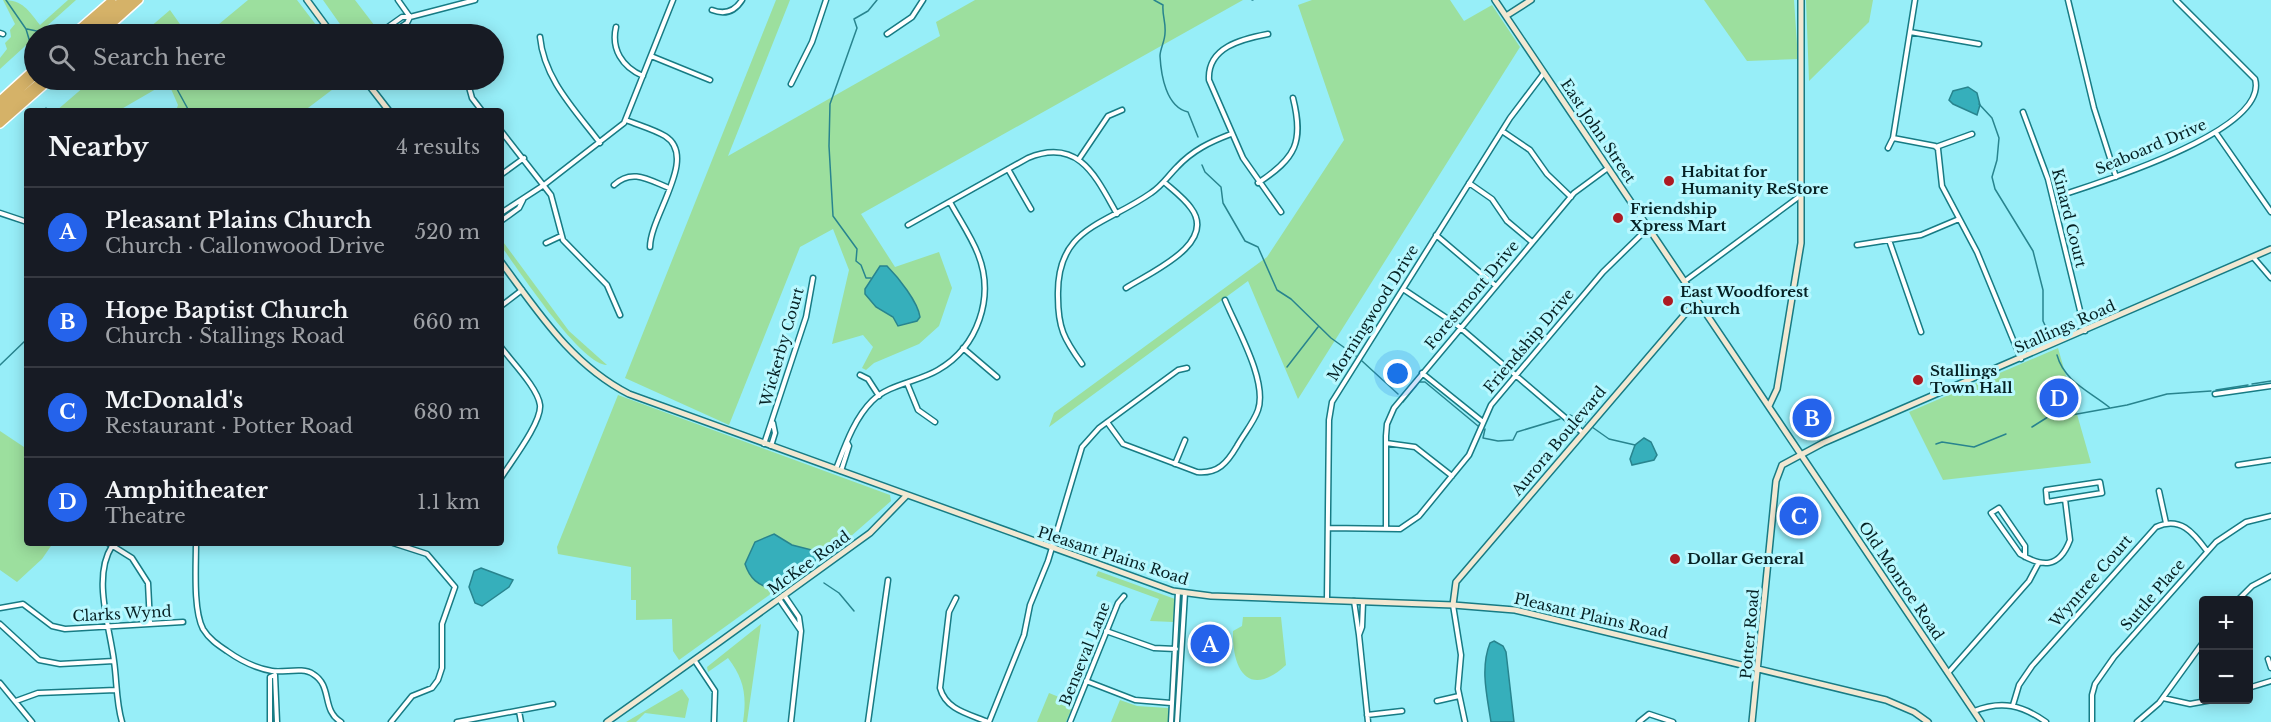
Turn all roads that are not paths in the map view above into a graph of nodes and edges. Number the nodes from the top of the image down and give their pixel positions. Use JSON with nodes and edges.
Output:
{"nodes":[{"id":1,"x":112,"y":0,"type":"edge"},
{"id":2,"x":120,"y":0,"type":"edge"},
{"id":3,"x":131,"y":0,"type":"edge"},
{"id":4,"x":139,"y":0,"type":"edge"},
{"id":5,"x":308,"y":0,"type":"edge"},
{"id":6,"x":399,"y":0,"type":"edge"},
{"id":7,"x":475,"y":0,"type":"edge"},
{"id":8,"x":673,"y":0,"type":"edge"},
{"id":9,"x":742,"y":0,"type":"edge"},
{"id":10,"x":826,"y":0,"type":"edge"},
{"id":11,"x":923,"y":0,"type":"edge"},
{"id":12,"x":1495,"y":0,"type":"edge"},
{"id":13,"x":1530,"y":0,"type":"edge"},
{"id":14,"x":1801,"y":0,"type":"edge"},
{"id":15,"x":1915,"y":0,"type":"edge"},
{"id":16,"x":2068,"y":0,"type":"edge"},
{"id":17,"x":2176,"y":0,"type":"edge"},
{"id":18,"x":712,"y":10,"type":"dead end"},
{"id":19,"x":1506,"y":16,"type":"junction"},
{"id":20,"x":410,"y":17,"type":"junction"},
{"id":21,"x":85,"y":24,"type":"edge"},
{"id":22,"x":94,"y":24,"type":"edge"},
{"id":23,"x":103,"y":24,"type":"edge"},
{"id":24,"x":112,"y":24,"type":"edge"},
{"id":25,"x":326,"y":24,"type":"edge"},
{"id":26,"x":392,"y":24,"type":"edge"},
{"id":27,"x":404,"y":24,"type":"edge"},
{"id":28,"x":616,"y":27,"type":"dead end"},
{"id":29,"x":1910,"y":32,"type":"junction"},
{"id":30,"x":887,"y":34,"type":"dead end"},
{"id":31,"x":1268,"y":34,"type":"dead end"},
{"id":32,"x":540,"y":37,"type":"dead end"},
{"id":33,"x":1979,"y":44,"type":"dead end"},
{"id":34,"x":651,"y":56,"type":"junction"},
{"id":35,"x":1544,"y":72,"type":"junction"},
{"id":36,"x":643,"y":76,"type":"junction"},
{"id":37,"x":24,"y":78,"type":"edge"},
{"id":38,"x":711,"y":80,"type":"dead end"},
{"id":39,"x":791,"y":84,"type":"dead end"},
{"id":40,"x":24,"y":86,"type":"edge"},
{"id":41,"x":30,"y":90,"type":"edge"},
{"id":42,"x":39,"y":90,"type":"edge"},
{"id":43,"x":373,"y":90,"type":"edge"},
{"id":44,"x":470,"y":90,"type":"edge"},
{"id":45,"x":1293,"y":98,"type":"dead end"},
{"id":46,"x":0,"y":100,"type":"edge"},
{"id":47,"x":0,"y":108,"type":"edge"},
{"id":48,"x":387,"y":108,"type":"edge"},
{"id":49,"x":479,"y":108,"type":"edge"},
{"id":50,"x":1122,"y":110,"type":"dead end"},
{"id":51,"x":2024,"y":112,"type":"dead end"},
{"id":52,"x":0,"y":116,"type":"edge"},
{"id":53,"x":626,"y":120,"type":"junction"},
{"id":54,"x":0,"y":124,"type":"edge"},
{"id":55,"x":1502,"y":131,"type":"junction"},
{"id":56,"x":2216,"y":133,"type":"junction"},
{"id":57,"x":504,"y":134,"type":"edge"},
{"id":58,"x":1231,"y":134,"type":"junction"},
{"id":59,"x":1972,"y":134,"type":"dead end"},
{"id":60,"x":1893,"y":138,"type":"junction"},
{"id":61,"x":600,"y":143,"type":"junction"},
{"id":62,"x":1936,"y":147,"type":"junction"},
{"id":63,"x":1888,"y":148,"type":"dead end"},
{"id":64,"x":524,"y":158,"type":"junction"},
{"id":65,"x":1079,"y":159,"type":"junction"},
{"id":66,"x":1608,"y":168,"type":"junction"},
{"id":67,"x":1008,"y":169,"type":"junction"},
{"id":68,"x":504,"y":173,"type":"edge"},
{"id":69,"x":2116,"y":177,"type":"junction"},
{"id":70,"x":1164,"y":182,"type":"junction"},
{"id":71,"x":1258,"y":183,"type":"junction"},
{"id":72,"x":1469,"y":183,"type":"junction"},
{"id":73,"x":544,"y":185,"type":"junction"},
{"id":74,"x":614,"y":185,"type":"dead end"},
{"id":75,"x":669,"y":188,"type":"junction"},
{"id":76,"x":1801,"y":196,"type":"junction"},
{"id":77,"x":2059,"y":196,"type":"dead end"},
{"id":78,"x":1571,"y":197,"type":"junction"},
{"id":79,"x":523,"y":199,"type":"junction"},
{"id":80,"x":950,"y":202,"type":"junction"},
{"id":81,"x":1031,"y":209,"type":"dead end"},
{"id":82,"x":504,"y":211,"type":"edge"},
{"id":83,"x":1281,"y":212,"type":"dead end"},
{"id":84,"x":2271,"y":212,"type":"edge"},
{"id":85,"x":0,"y":213,"type":"edge"},
{"id":86,"x":1117,"y":214,"type":"junction"},
{"id":87,"x":504,"y":219,"type":"edge"},
{"id":88,"x":1959,"y":219,"type":"junction"},
{"id":89,"x":24,"y":221,"type":"edge"},
{"id":90,"x":908,"y":225,"type":"dead end"},
{"id":91,"x":1649,"y":227,"type":"junction"},
{"id":92,"x":561,"y":236,"type":"junction"},
{"id":93,"x":1436,"y":236,"type":"junction"},
{"id":94,"x":1889,"y":240,"type":"junction"},
{"id":95,"x":1532,"y":242,"type":"junction"},
{"id":96,"x":546,"y":243,"type":"dead end"},
{"id":97,"x":1857,"y":245,"type":"dead end"},
{"id":98,"x":650,"y":247,"type":"dead end"},
{"id":99,"x":2271,"y":249,"type":"edge"},
{"id":100,"x":2253,"y":257,"type":"junction"},
{"id":101,"x":504,"y":266,"type":"edge"},
{"id":102,"x":813,"y":278,"type":"dead end"},
{"id":103,"x":2271,"y":278,"type":"edge"},
{"id":104,"x":1685,"y":281,"type":"junction"},
{"id":105,"x":1496,"y":286,"type":"junction"},
{"id":106,"x":1125,"y":288,"type":"dead end"},
{"id":107,"x":1403,"y":289,"type":"junction"},
{"id":108,"x":522,"y":290,"type":"junction"},
{"id":109,"x":1225,"y":300,"type":"dead end"},
{"id":110,"x":1697,"y":300,"type":"junction"},
{"id":111,"x":504,"y":304,"type":"edge"},
{"id":112,"x":620,"y":315,"type":"dead end"},
{"id":113,"x":1460,"y":328,"type":"junction"},
{"id":114,"x":2085,"y":331,"type":"junction"},
{"id":115,"x":1921,"y":332,"type":"dead end"},
{"id":116,"x":963,"y":348,"type":"junction"},
{"id":117,"x":504,"y":351,"type":"edge"},
{"id":118,"x":2021,"y":359,"type":"junction"},
{"id":119,"x":1082,"y":364,"type":"dead end"},
{"id":120,"x":1187,"y":368,"type":"dead end"},
{"id":121,"x":1422,"y":373,"type":"junction"},
{"id":122,"x":860,"y":375,"type":"dead end"},
{"id":123,"x":1516,"y":375,"type":"junction"},
{"id":124,"x":998,"y":377,"type":"dead end"},
{"id":125,"x":907,"y":383,"type":"junction"},
{"id":126,"x":2271,"y":386,"type":"edge"},
{"id":127,"x":2215,"y":394,"type":"dead end"},
{"id":128,"x":879,"y":396,"type":"junction"},
{"id":129,"x":1769,"y":406,"type":"junction"},
{"id":130,"x":773,"y":422,"type":"junction"},
{"id":131,"x":935,"y":422,"type":"dead end"},
{"id":132,"x":1107,"y":422,"type":"junction"},
{"id":133,"x":1483,"y":422,"type":"junction"},
{"id":134,"x":1582,"y":432,"type":"junction"},
{"id":135,"x":1185,"y":440,"type":"dead end"},
{"id":136,"x":1386,"y":443,"type":"junction"},
{"id":137,"x":764,"y":444,"type":"junction"},
{"id":138,"x":771,"y":446,"type":"junction"},
{"id":139,"x":1801,"y":454,"type":"junction"},
{"id":140,"x":2271,"y":460,"type":"edge"},
{"id":141,"x":1175,"y":464,"type":"junction"},
{"id":142,"x":2238,"y":465,"type":"dead end"},
{"id":143,"x":838,"y":470,"type":"junction"},
{"id":144,"x":504,"y":471,"type":"edge"},
{"id":145,"x":1452,"y":477,"type":"junction"},
{"id":146,"x":2159,"y":491,"type":"dead end"},
{"id":147,"x":908,"y":495,"type":"junction"},
{"id":148,"x":2065,"y":500,"type":"junction"},
{"id":149,"x":2271,"y":516,"type":"edge"},
{"id":150,"x":2166,"y":524,"type":"junction"},
{"id":151,"x":1328,"y":528,"type":"junction"},
{"id":152,"x":1386,"y":529,"type":"junction"},
{"id":153,"x":109,"y":546,"type":"edge"},
{"id":154,"x":113,"y":546,"type":"edge"},
{"id":155,"x":196,"y":546,"type":"edge"},
{"id":156,"x":402,"y":546,"type":"edge"},
{"id":157,"x":1051,"y":549,"type":"junction"},
{"id":158,"x":2207,"y":551,"type":"junction"},
{"id":159,"x":2025,"y":556,"type":"junction"},
{"id":160,"x":2038,"y":564,"type":"junction"},
{"id":161,"x":2271,"y":576,"type":"edge"},
{"id":162,"x":888,"y":580,"type":"dead end"},
{"id":163,"x":1181,"y":593,"type":"junction"},
{"id":164,"x":784,"y":595,"type":"junction"},
{"id":165,"x":1124,"y":596,"type":"dead end"},
{"id":166,"x":2242,"y":596,"type":"edge"},
{"id":167,"x":956,"y":598,"type":"dead end"},
{"id":168,"x":779,"y":599,"type":"junction"},
{"id":169,"x":1327,"y":600,"type":"junction"},
{"id":170,"x":1354,"y":601,"type":"junction"},
{"id":171,"x":1363,"y":602,"type":"junction"},
{"id":172,"x":1453,"y":605,"type":"junction"},
{"id":173,"x":0,"y":608,"type":"edge"},
{"id":174,"x":183,"y":622,"type":"dead end"},
{"id":175,"x":150,"y":623,"type":"junction"},
{"id":176,"x":0,"y":624,"type":"edge"},
{"id":177,"x":108,"y":626,"type":"junction"},
{"id":178,"x":801,"y":631,"type":"junction"},
{"id":179,"x":1106,"y":631,"type":"junction"},
{"id":180,"x":1359,"y":634,"type":"junction"},
{"id":181,"x":718,"y":643,"type":"junction"},
{"id":182,"x":2199,"y":647,"type":"edge"},
{"id":183,"x":1176,"y":649,"type":"junction"},
{"id":184,"x":2268,"y":659,"type":"dead end"},
{"id":185,"x":114,"y":661,"type":"junction"},
{"id":186,"x":695,"y":661,"type":"junction"},
{"id":187,"x":1759,"y":668,"type":"junction"},
{"id":188,"x":2271,"y":668,"type":"edge"},
{"id":189,"x":1948,"y":673,"type":"junction"},
{"id":190,"x":275,"y":674,"type":"junction"},
{"id":191,"x":666,"y":680,"type":"junction"},
{"id":192,"x":1086,"y":681,"type":"junction"},
{"id":193,"x":2271,"y":681,"type":"edge"},
{"id":194,"x":0,"y":683,"type":"edge"},
{"id":195,"x":2253,"y":686,"type":"edge"},
{"id":196,"x":116,"y":690,"type":"junction"},
{"id":197,"x":269,"y":696,"type":"junction"},
{"id":198,"x":276,"y":696,"type":"junction"},
{"id":199,"x":1460,"y":696,"type":"junction"},
{"id":200,"x":2163,"y":698,"type":"junction"},
{"id":201,"x":16,"y":701,"type":"junction"},
{"id":202,"x":1437,"y":701,"type":"dead end"},
{"id":203,"x":2199,"y":702,"type":"edge"},
{"id":204,"x":1172,"y":703,"type":"junction"},
{"id":205,"x":553,"y":704,"type":"dead end"},
{"id":206,"x":2013,"y":705,"type":"junction"},
{"id":207,"x":519,"y":711,"type":"junction"},
{"id":208,"x":1402,"y":711,"type":"dead end"},
{"id":209,"x":1973,"y":711,"type":"junction"},
{"id":210,"x":1367,"y":715,"type":"junction"},
{"id":211,"x":32,"y":722,"type":"edge"},
{"id":212,"x":122,"y":722,"type":"edge"},
{"id":213,"x":270,"y":722,"type":"edge"},
{"id":214,"x":277,"y":722,"type":"edge"},
{"id":215,"x":341,"y":722,"type":"edge"},
{"id":216,"x":391,"y":722,"type":"edge"},
{"id":217,"x":457,"y":722,"type":"edge"},
{"id":218,"x":521,"y":722,"type":"edge"},
{"id":219,"x":607,"y":722,"type":"edge"},
{"id":220,"x":714,"y":722,"type":"edge"},
{"id":221,"x":791,"y":722,"type":"edge"},
{"id":222,"x":868,"y":722,"type":"edge"},
{"id":223,"x":989,"y":722,"type":"edge"},
{"id":224,"x":1070,"y":722,"type":"edge"},
{"id":225,"x":1171,"y":722,"type":"edge"},
{"id":226,"x":1177,"y":722,"type":"edge"},
{"id":227,"x":1368,"y":722,"type":"edge"},
{"id":228,"x":1465,"y":722,"type":"edge"},
{"id":229,"x":1639,"y":722,"type":"edge"},
{"id":230,"x":1673,"y":722,"type":"edge"},
{"id":231,"x":1752,"y":722,"type":"edge"},
{"id":232,"x":1928,"y":722,"type":"edge"},
{"id":233,"x":1981,"y":722,"type":"edge"},
{"id":234,"x":2046,"y":722,"type":"edge"},
{"id":235,"x":2092,"y":722,"type":"edge"},
{"id":236,"x":2137,"y":722,"type":"edge"}],
"edges":[{"from":1,"to":21,"type":"highway"},
{"from":2,"to":22,"type":"highway"},
{"from":3,"to":23,"type":"highway"},
{"from":4,"to":24,"type":"highway"},
{"from":5,"to":25,"type":"street"},
{"from":6,"to":20,"type":"street"},
{"from":7,"to":20,"type":"street"},
{"from":8,"to":34,"type":"street"},
{"from":9,"to":18,"type":"street"},
{"from":10,"to":39,"type":"street"},
{"from":11,"to":30,"type":"street"},
{"from":12,"to":19,"type":"street","name":"East John Street"},
{"from":13,"to":19,"type":"street"},
{"from":14,"to":76,"type":"street"},
{"from":15,"to":29,"type":"street"},
{"from":16,"to":69,"type":"street"},
{"from":17,"to":56,"type":"street","name":"Seaboard Drive"},
{"from":19,"to":35,"type":"street","name":"East John Street"},
{"from":20,"to":26,"type":"street"},
{"from":20,"to":27,"type":"street"},
{"from":28,"to":36,"type":"street"},
{"from":29,"to":33,"type":"street"},
{"from":29,"to":60,"type":"street"},
{"from":31,"to":58,"type":"street"},
{"from":32,"to":61,"type":"street"},
{"from":34,"to":36,"type":"street"},
{"from":34,"to":38,"type":"street"},
{"from":35,"to":55,"type":"street","name":"Morningwood Drive"},
{"from":35,"to":66,"type":"street","name":"East John Street"},
{"from":36,"to":53,"type":"street"},
{"from":37,"to":46,"type":"highway"},
{"from":40,"to":47,"type":"highway"},
{"from":41,"to":52,"type":"highway"},
{"from":42,"to":54,"type":"highway"},
{"from":43,"to":48,"type":"street"},
{"from":44,"to":49,"type":"street"},
{"from":45,"to":71,"type":"street"},
{"from":50,"to":65,"type":"street"},
{"from":51,"to":114,"type":"street","name":"Kinard Court"},
{"from":53,"to":61,"type":"street"},
{"from":53,"to":75,"type":"street"},
{"from":55,"to":72,"type":"street","name":"Morningwood Drive"},
{"from":55,"to":78,"type":"street"},
{"from":56,"to":69,"type":"street","name":"Seaboard Drive"},
{"from":56,"to":84,"type":"street"},
{"from":57,"to":64,"type":"street"},
{"from":58,"to":70,"type":"street"},
{"from":58,"to":71,"type":"street"},
{"from":59,"to":62,"type":"street"},
{"from":60,"to":62,"type":"street"},
{"from":60,"to":63,"type":"street"},
{"from":61,"to":73,"type":"street"},
{"from":62,"to":88,"type":"street"},
{"from":64,"to":68,"type":"street"},
{"from":64,"to":73,"type":"street"},
{"from":65,"to":67,"type":"street"},
{"from":65,"to":86,"type":"street"},
{"from":66,"to":78,"type":"street","name":"Forestmont Drive"},
{"from":66,"to":91,"type":"street","name":"East John Street"},
{"from":67,"to":80,"type":"street"},
{"from":67,"to":81,"type":"street"},
{"from":69,"to":77,"type":"street","name":"Seaboard Drive"},
{"from":70,"to":86,"type":"street"},
{"from":70,"to":106,"type":"street"},
{"from":71,"to":83,"type":"street"},
{"from":72,"to":93,"type":"street","name":"Morningwood Drive"},
{"from":72,"to":95,"type":"street"},
{"from":73,"to":79,"type":"street"},
{"from":73,"to":92,"type":"street"},
{"from":74,"to":75,"type":"street"},
{"from":75,"to":98,"type":"street"},
{"from":76,"to":104,"type":"street"},
{"from":76,"to":129,"type":"street"},
{"from":78,"to":95,"type":"street","name":"Forestmont Drive"},
{"from":79,"to":82,"type":"street"},
{"from":79,"to":87,"type":"street"},
{"from":80,"to":90,"type":"street"},
{"from":80,"to":116,"type":"street"},
{"from":85,"to":89,"type":"street"},
{"from":86,"to":119,"type":"street"},
{"from":88,"to":94,"type":"street"},
{"from":88,"to":118,"type":"street"},
{"from":91,"to":104,"type":"street","name":"East John Street"},
{"from":91,"to":123,"type":"street","name":"Friendship Drive"},
{"from":92,"to":96,"type":"street"},
{"from":92,"to":112,"type":"street"},
{"from":93,"to":105,"type":"street"},
{"from":93,"to":107,"type":"street","name":"Morningwood Drive"},
{"from":94,"to":97,"type":"street"},
{"from":94,"to":115,"type":"street"},
{"from":95,"to":105,"type":"street","name":"Forestmont Drive"},
{"from":99,"to":100,"type":"street","name":"Stallings Road"},
{"from":100,"to":103,"type":"street"},
{"from":100,"to":114,"type":"street","name":"Stallings Road"},
{"from":101,"to":108,"type":"street","name":"Pleasant Plains Road"},
{"from":102,"to":130,"type":"street","name":"Wickerby Court"},
{"from":104,"to":110,"type":"street","name":"East John Street"},
{"from":105,"to":113,"type":"street","name":"Forestmont Drive"},
{"from":107,"to":113,"type":"street"},
{"from":107,"to":151,"type":"street","name":"Morningwood Drive"},
{"from":108,"to":111,"type":"street"},
{"from":108,"to":137,"type":"street","name":"Pleasant Plains Road"},
{"from":109,"to":141,"type":"street"},
{"from":110,"to":129,"type":"street","name":"East John Street"},
{"from":110,"to":134,"type":"street","name":"Aurora Boulevard"},
{"from":113,"to":121,"type":"street","name":"Forestmont Drive"},
{"from":113,"to":123,"type":"street"},
{"from":114,"to":118,"type":"street","name":"Stallings Road"},
{"from":116,"to":124,"type":"street"},
{"from":116,"to":125,"type":"street"},
{"from":117,"to":144,"type":"street"},
{"from":118,"to":139,"type":"street","name":"Stallings Road"},
{"from":120,"to":132,"type":"street"},
{"from":121,"to":133,"type":"street"},
{"from":121,"to":136,"type":"street","name":"Forestmont Drive"},
{"from":122,"to":128,"type":"street"},
{"from":123,"to":133,"type":"street","name":"Friendship Drive"},
{"from":123,"to":134,"type":"street"},
{"from":125,"to":128,"type":"street"},
{"from":125,"to":131,"type":"street"},
{"from":126,"to":127,"type":"street"},
{"from":128,"to":143,"type":"street"},
{"from":129,"to":139,"type":"street","name":"East John Street"},
{"from":130,"to":137,"type":"street","name":"Wickerby Court"},
{"from":130,"to":138,"type":"street","name":"Wickerby Court"},
{"from":132,"to":141,"type":"street"},
{"from":132,"to":157,"type":"street"},
{"from":133,"to":145,"type":"street","name":"Friendship Drive"},
{"from":134,"to":172,"type":"street","name":"Aurora Boulevard"},
{"from":135,"to":141,"type":"street"},
{"from":136,"to":145,"type":"street"},
{"from":136,"to":152,"type":"street","name":"Forestmont Drive"},
{"from":137,"to":138,"type":"street","name":"Pleasant Plains Road"},
{"from":138,"to":143,"type":"street","name":"Pleasant Plains Road"},
{"from":139,"to":187,"type":"street","name":"Potter Road"},
{"from":139,"to":189,"type":"street","name":"Old Monroe Road"},
{"from":140,"to":142,"type":"street"},
{"from":143,"to":147,"type":"street","name":"Pleasant Plains Road"},
{"from":145,"to":152,"type":"street","name":"Friendship Drive"},
{"from":146,"to":150,"type":"street"},
{"from":147,"to":157,"type":"street","name":"Pleasant Plains Road"},
{"from":147,"to":164,"type":"street","name":"McKee Road"},
{"from":148,"to":148,"type":"street"},
{"from":148,"to":160,"type":"street"},
{"from":149,"to":158,"type":"street","name":"Suttle Place"},
{"from":150,"to":158,"type":"street"},
{"from":150,"to":206,"type":"street","name":"Wyntree Court"},
{"from":151,"to":152,"type":"street","name":"Friendship Drive"},
{"from":151,"to":169,"type":"street","name":"Morningwood Drive"},
{"from":153,"to":177,"type":"street"},
{"from":154,"to":175,"type":"street"},
{"from":155,"to":190,"type":"street"},
{"from":156,"to":216,"type":"street"},
{"from":157,"to":163,"type":"street","name":"Pleasant Plains Road"},
{"from":157,"to":223,"type":"street"},
{"from":158,"to":235,"type":"street","name":"Suttle Place"},
{"from":159,"to":159,"type":"street"},
{"from":159,"to":160,"type":"street"},
{"from":160,"to":189,"type":"street"},
{"from":161,"to":166,"type":"street"},
{"from":162,"to":222,"type":"street"},
{"from":163,"to":169,"type":"street","name":"Pleasant Plains Road"},
{"from":163,"to":183,"type":"street"},
{"from":163,"to":226,"type":"street"},
{"from":164,"to":168,"type":"street","name":"McKee Road"},
{"from":164,"to":178,"type":"street"},
{"from":165,"to":179,"type":"street","name":"Benseval Lane"},
{"from":167,"to":223,"type":"street"},
{"from":168,"to":178,"type":"street"},
{"from":168,"to":181,"type":"street","name":"McKee Road"},
{"from":169,"to":170,"type":"street","name":"Pleasant Plains Road"},
{"from":170,"to":171,"type":"street","name":"Pleasant Plains Road"},
{"from":170,"to":180,"type":"street"},
{"from":171,"to":172,"type":"street","name":"Pleasant Plains Road"},
{"from":171,"to":180,"type":"street"},
{"from":172,"to":187,"type":"street","name":"Pleasant Plains Road"},
{"from":172,"to":199,"type":"street"},
{"from":173,"to":177,"type":"street","name":"Clarks Wynd"},
{"from":174,"to":175,"type":"street","name":"Clarks Wynd"},
{"from":175,"to":177,"type":"street","name":"Clarks Wynd"},
{"from":176,"to":185,"type":"street"},
{"from":177,"to":185,"type":"street"},
{"from":178,"to":221,"type":"street"},
{"from":179,"to":183,"type":"street"},
{"from":179,"to":192,"type":"street","name":"Benseval Lane"},
{"from":180,"to":210,"type":"street"},
{"from":181,"to":186,"type":"street","name":"McKee Road"},
{"from":181,"to":191,"type":"street","name":"McKee Road"},
{"from":182,"to":200,"type":"street"},
{"from":183,"to":204,"type":"street"},
{"from":184,"to":188,"type":"street"},
{"from":185,"to":196,"type":"street"},
{"from":186,"to":191,"type":"street","name":"McKee Road"},
{"from":186,"to":220,"type":"street"},
{"from":187,"to":231,"type":"street","name":"Potter Road"},
{"from":187,"to":232,"type":"street","name":"Pleasant Plains Road"},
{"from":189,"to":209,"type":"street","name":"Old Monroe Road"},
{"from":190,"to":197,"type":"street"},
{"from":190,"to":198,"type":"street"},
{"from":190,"to":215,"type":"street"},
{"from":191,"to":219,"type":"street","name":"McKee Road"},
{"from":192,"to":204,"type":"street"},
{"from":192,"to":224,"type":"street","name":"Benseval Lane"},
{"from":193,"to":195,"type":"street"},
{"from":194,"to":201,"type":"street"},
{"from":196,"to":201,"type":"street"},
{"from":196,"to":212,"type":"street"},
{"from":197,"to":198,"type":"street"},
{"from":197,"to":213,"type":"street"},
{"from":198,"to":214,"type":"street"},
{"from":199,"to":202,"type":"street"},
{"from":199,"to":228,"type":"street"},
{"from":200,"to":203,"type":"street"},
{"from":200,"to":236,"type":"street"},
{"from":201,"to":211,"type":"street"},
{"from":204,"to":225,"type":"street"},
{"from":205,"to":207,"type":"street"},
{"from":206,"to":209,"type":"street"},
{"from":206,"to":234,"type":"street"},
{"from":207,"to":217,"type":"street"},
{"from":207,"to":218,"type":"street"},
{"from":208,"to":210,"type":"street"},
{"from":209,"to":233,"type":"street","name":"Old Monroe Road"},
{"from":210,"to":227,"type":"street"},
{"from":229,"to":230,"type":"street"}]}
